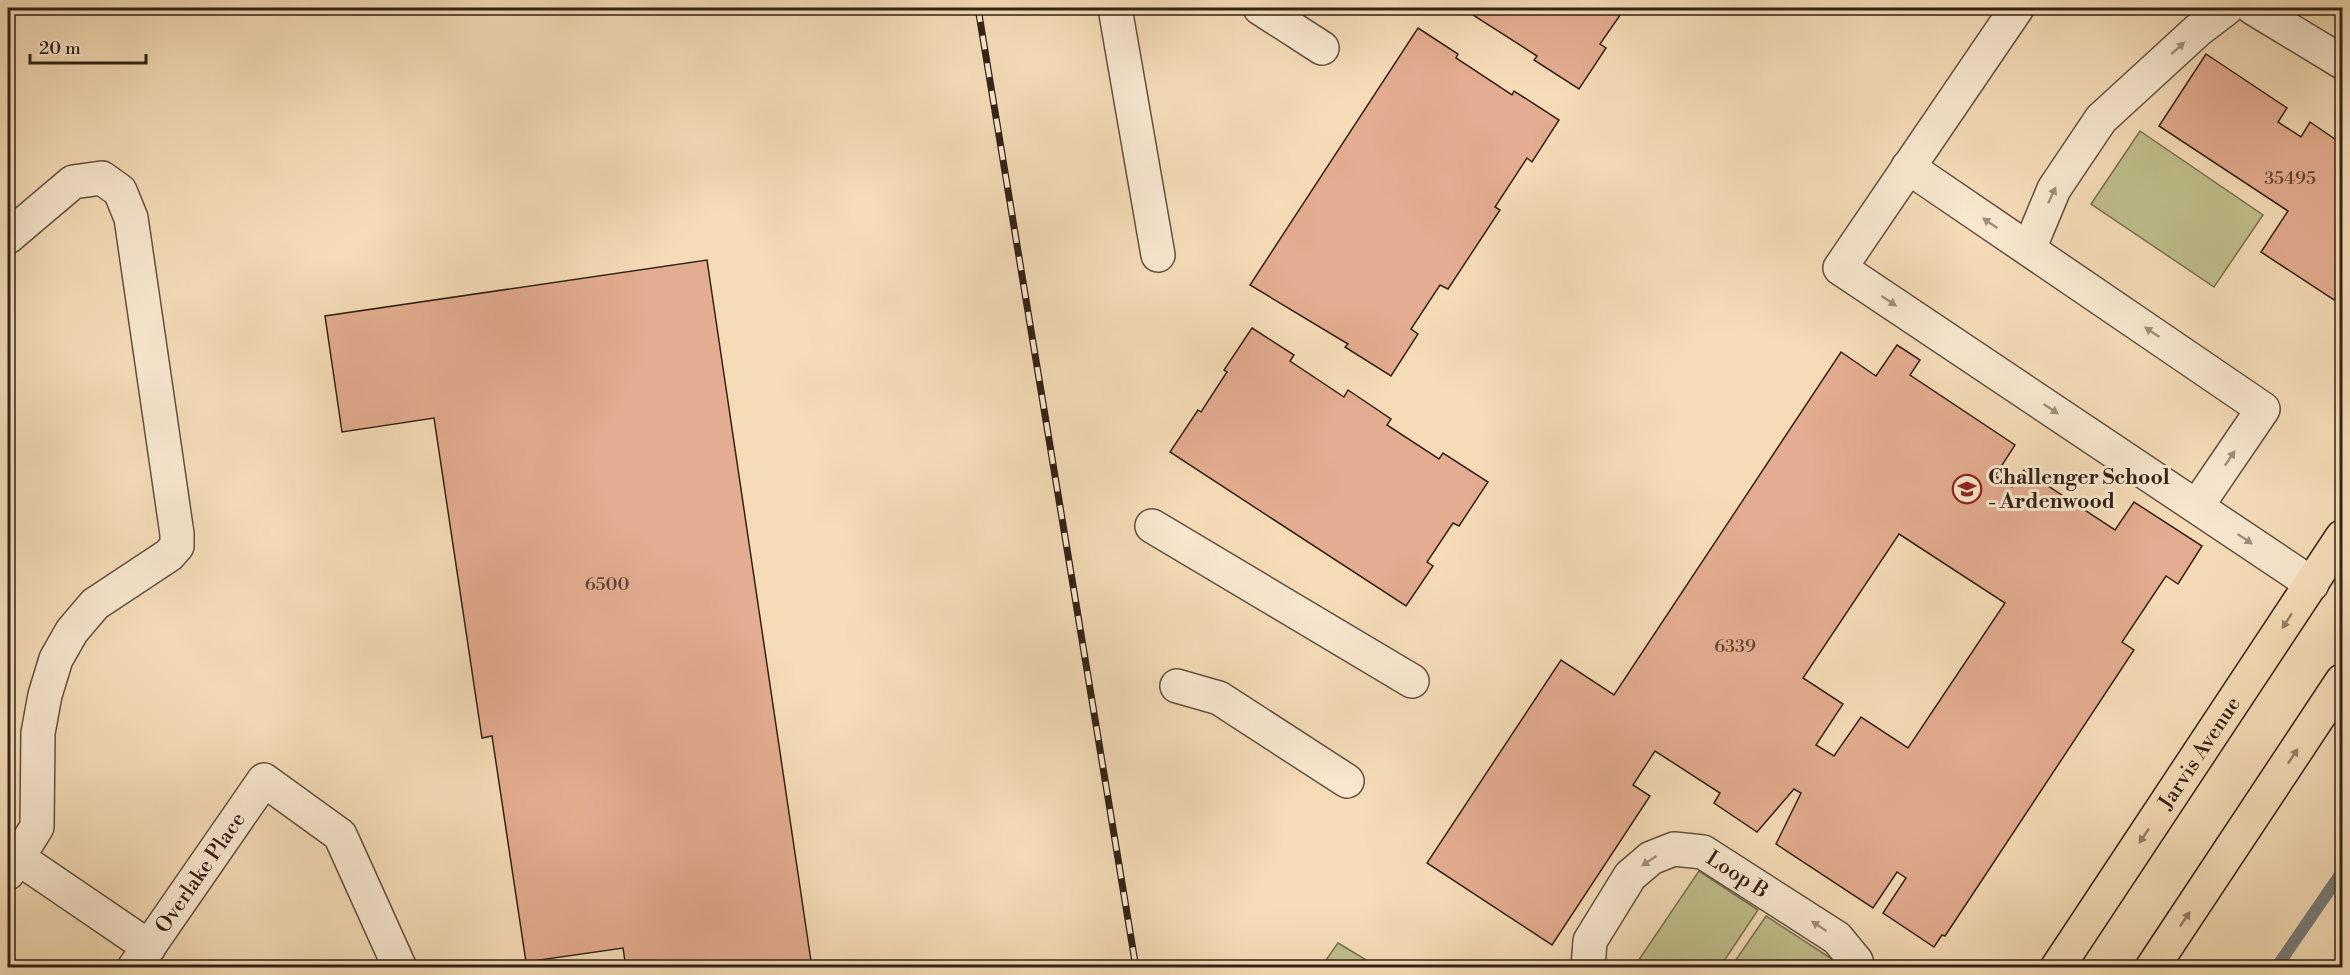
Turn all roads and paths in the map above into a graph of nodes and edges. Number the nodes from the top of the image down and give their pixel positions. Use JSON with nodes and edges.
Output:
{"nodes":[{"id":1,"x":1115,"y":8,"type":"edge"},
{"id":2,"x":1260,"y":8,"type":"edge"},
{"id":3,"x":2017,"y":8,"type":"edge"},
{"id":4,"x":2227,"y":8,"type":"edge"},
{"id":5,"x":2253,"y":8,"type":"edge"},
{"id":6,"x":1322,"y":48,"type":"dead end"},
{"id":7,"x":2343,"y":62,"type":"edge"},
{"id":8,"x":1908,"y":167,"type":"junction"},
{"id":9,"x":8,"y":237,"type":"edge"},
{"id":10,"x":2029,"y":249,"type":"junction"},
{"id":11,"x":1158,"y":255,"type":"dead end"},
{"id":12,"x":2197,"y":506,"type":"junction"},
{"id":13,"x":1152,"y":526,"type":"dead end"},
{"id":14,"x":2343,"y":537,"type":"edge"},
{"id":15,"x":2312,"y":584,"type":"junction"},
{"id":16,"x":1412,"y":681,"type":"dead end"},
{"id":17,"x":2343,"y":681,"type":"edge"},
{"id":18,"x":1177,"y":686,"type":"dead end"},
{"id":19,"x":1347,"y":781,"type":"dead end"},
{"id":20,"x":11,"y":861,"type":"edge"},
{"id":21,"x":141,"y":957,"type":"edge"},
{"id":22,"x":400,"y":968,"type":"edge"},
{"id":23,"x":1588,"y":968,"type":"edge"},
{"id":24,"x":1858,"y":968,"type":"edge"},
{"id":25,"x":2057,"y":968,"type":"edge"},
{"id":26,"x":2152,"y":968,"type":"edge"}],
"edges":[{"from":1,"to":11,"type":"street"},
{"from":2,"to":6,"type":"street"},
{"from":3,"to":8,"type":"street"},
{"from":10,"to":4,"type":"street","one_way":true},
{"from":5,"to":7,"type":"street"},
{"from":10,"to":8,"type":"street","one_way":true},
{"from":8,"to":12,"type":"street","one_way":true},
{"from":9,"to":20,"type":"street"},
{"from":12,"to":10,"type":"street","one_way":true},
{"from":12,"to":15,"type":"street","one_way":true},
{"from":13,"to":16,"type":"street"},
{"from":14,"to":15,"type":"main road","name":"Jarvis Avenue"},
{"from":15,"to":25,"type":"main road","name":"Jarvis Avenue","one_way":true},
{"from":26,"to":17,"type":"main road","one_way":true},
{"from":18,"to":19,"type":"street"},
{"from":20,"to":21,"type":"street"},
{"from":21,"to":22,"type":"street","name":"Overlake Place"},
{"from":24,"to":23,"type":"street","name":"Loop B","one_way":true}]}
